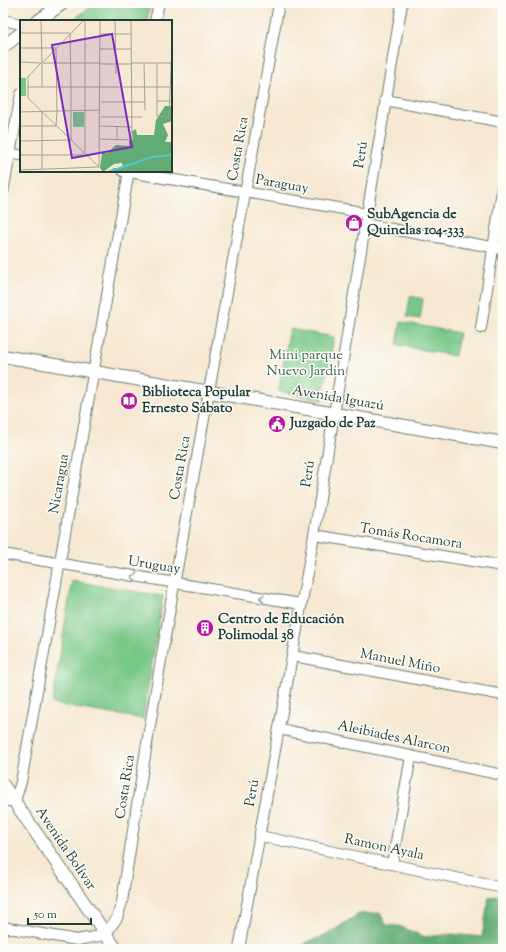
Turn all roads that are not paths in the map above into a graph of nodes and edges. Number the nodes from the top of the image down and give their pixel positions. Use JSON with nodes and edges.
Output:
{"nodes":[{"id":1,"x":63,"y":3,"type":"edge"},
{"id":2,"x":159,"y":3,"type":"edge"},
{"id":3,"x":278,"y":3,"type":"edge"},
{"id":4,"x":402,"y":3,"type":"edge"},
{"id":5,"x":3,"y":20,"type":"edge"},
{"id":6,"x":39,"y":20,"type":"edge"},
{"id":7,"x":156,"y":20,"type":"edge"},
{"id":8,"x":20,"y":24,"type":"edge"},
{"id":9,"x":20,"y":34,"type":"edge"},
{"id":10,"x":3,"y":47,"type":"edge"},
{"id":11,"x":20,"y":98,"type":"edge"},
{"id":12,"x":385,"y":100,"type":"junction"},
{"id":13,"x":503,"y":122,"type":"edge"},
{"id":14,"x":6,"y":153,"type":"edge"},
{"id":15,"x":20,"y":156,"type":"edge"},
{"id":16,"x":127,"y":172,"type":"edge"},
{"id":17,"x":133,"y":172,"type":"edge"},
{"id":18,"x":503,"y":184,"type":"edge"},
{"id":19,"x":3,"y":192,"type":"edge"},
{"id":20,"x":246,"y":192,"type":"junction"},
{"id":21,"x":365,"y":219,"type":"junction"},
{"id":22,"x":498,"y":248,"type":"edge"},
{"id":23,"x":481,"y":328,"type":"dead end"},
{"id":24,"x":3,"y":356,"type":"edge"},
{"id":25,"x":94,"y":371,"type":"junction"},
{"id":26,"x":209,"y":391,"type":"junction"},
{"id":27,"x":333,"y":414,"type":"junction"},
{"id":28,"x":503,"y":443,"type":"edge"},
{"id":29,"x":314,"y":535,"type":"junction"},
{"id":30,"x":3,"y":554,"type":"edge"},
{"id":31,"x":60,"y":564,"type":"junction"},
{"id":32,"x":503,"y":566,"type":"edge"},
{"id":33,"x":175,"y":584,"type":"junction"},
{"id":34,"x":301,"y":604,"type":"junction"},
{"id":35,"x":293,"y":656,"type":"junction"},
{"id":36,"x":503,"y":696,"type":"edge"},
{"id":37,"x":279,"y":729,"type":"junction"},
{"id":38,"x":411,"y":756,"type":"junction"},
{"id":39,"x":503,"y":775,"type":"edge"},
{"id":40,"x":3,"y":785,"type":"edge"},
{"id":41,"x":9,"y":801,"type":"edge"},
{"id":42,"x":260,"y":836,"type":"junction"},
{"id":43,"x":392,"y":864,"type":"junction"},
{"id":44,"x":503,"y":888,"type":"edge"},
{"id":45,"x":3,"y":927,"type":"edge"},
{"id":46,"x":105,"y":935,"type":"junction"},
{"id":47,"x":116,"y":949,"type":"edge"},
{"id":48,"x":239,"y":949,"type":"edge"}],
"edges":[{"from":1,"to":6,"type":"main road"},
{"from":2,"to":7,"type":"street"},
{"from":3,"to":20,"type":"street","name":"Costa Rica"},
{"from":4,"to":12,"type":"street","name":"Perú"},
{"from":5,"to":8,"type":"street"},
{"from":9,"to":10,"type":"main road"},
{"from":11,"to":14,"type":"street"},
{"from":12,"to":13,"type":"street"},
{"from":12,"to":21,"type":"street","name":"Perú"},
{"from":14,"to":15,"type":"street"},
{"from":14,"to":19,"type":"street"},
{"from":16,"to":25,"type":"street","name":"Nicaragua"},
{"from":17,"to":20,"type":"street","name":"Paraguay"},
{"from":18,"to":22,"type":"street"},
{"from":20,"to":21,"type":"street","name":"Paraguay"},
{"from":20,"to":26,"type":"street","name":"Costa Rica"},
{"from":21,"to":22,"type":"street","name":"Paraguay"},
{"from":21,"to":27,"type":"street","name":"Perú"},
{"from":22,"to":23,"type":"street"},
{"from":24,"to":25,"type":"main road","name":"Avenida Iguazú"},
{"from":25,"to":26,"type":"main road","name":"Avenida Iguazú"},
{"from":25,"to":31,"type":"street","name":"Nicaragua"},
{"from":26,"to":27,"type":"main road","name":"Avenida Iguazú"},
{"from":26,"to":33,"type":"street","name":"Costa Rica"},
{"from":27,"to":28,"type":"main road","name":"Avenida Iguazú"},
{"from":27,"to":29,"type":"street","name":"Perú"},
{"from":29,"to":32,"type":"street","name":"Tomás Rocamora"},
{"from":29,"to":34,"type":"street","name":"Perú"},
{"from":30,"to":31,"type":"street","name":"Uruguay"},
{"from":33,"to":31,"type":"street","name":"Uruguay","one_way":true},
{"from":31,"to":41,"type":"street","name":"Nicaragua"},
{"from":34,"to":33,"type":"street","name":"Uruguay","one_way":true},
{"from":33,"to":46,"type":"street","name":"Costa Rica"},
{"from":34,"to":35,"type":"street","name":"Perú"},
{"from":35,"to":36,"type":"street","name":"Manuel Miño"},
{"from":35,"to":37,"type":"street","name":"Perú"},
{"from":37,"to":38,"type":"street","name":"Aleibiades Alarcon"},
{"from":37,"to":42,"type":"street","name":"Perú"},
{"from":38,"to":39,"type":"street","name":"Aleibiades Alarcon"},
{"from":38,"to":43,"type":"street"},
{"from":40,"to":41,"type":"main road","name":"Avenida Bolívar"},
{"from":41,"to":46,"type":"main road","name":"Avenida Bolívar"},
{"from":42,"to":43,"type":"street","name":"Ramon Ayala"},
{"from":42,"to":48,"type":"street","name":"Perú"},
{"from":43,"to":44,"type":"street","name":"Ramon Ayala"},
{"from":45,"to":46,"type":"street"},
{"from":46,"to":47,"type":"main road","name":"Avenida Bolívar"}]}
